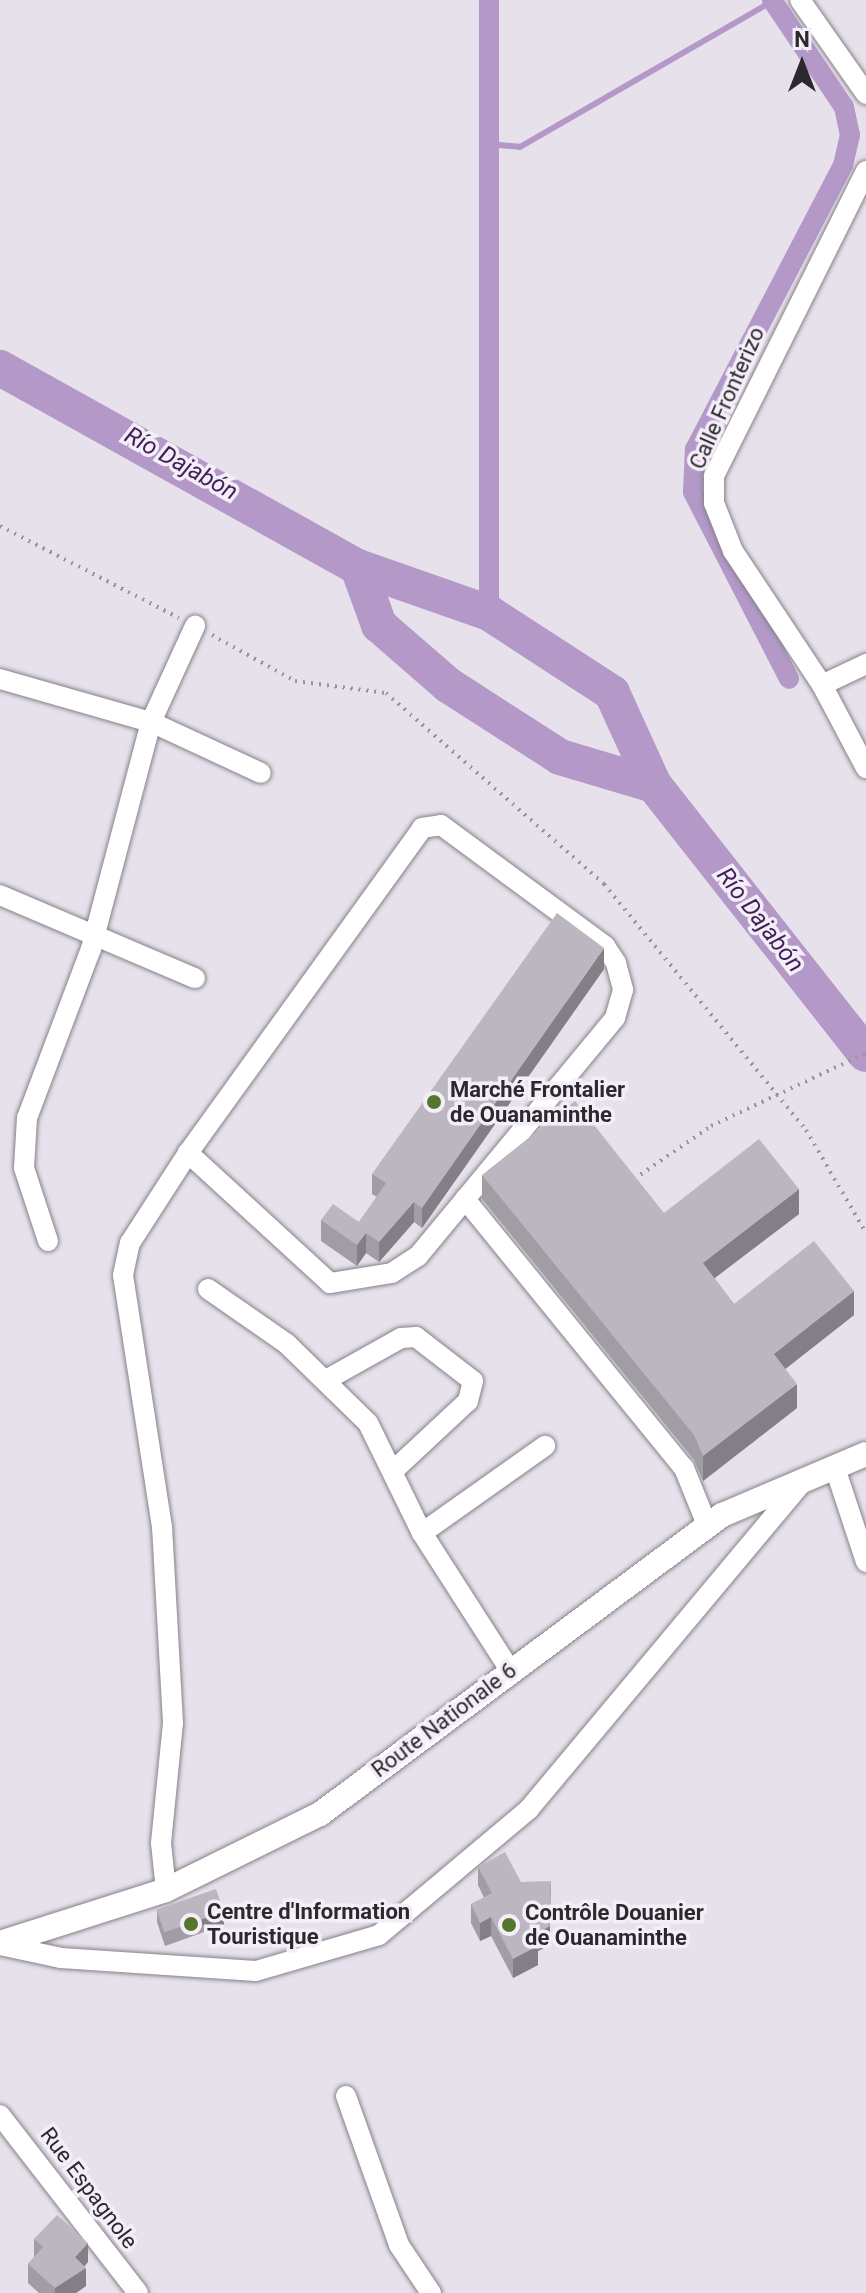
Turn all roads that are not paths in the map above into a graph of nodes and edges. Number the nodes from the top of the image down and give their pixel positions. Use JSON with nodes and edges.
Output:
{"nodes":[{"id":1,"x":800,"y":0,"type":"edge"},
{"id":2,"x":866,"y":94,"type":"edge"},
{"id":3,"x":866,"y":171,"type":"edge"},
{"id":4,"x":195,"y":626,"type":"dead end"},
{"id":5,"x":866,"y":664,"type":"edge"},
{"id":6,"x":0,"y":679,"type":"edge"},
{"id":7,"x":822,"y":685,"type":"junction"},
{"id":8,"x":151,"y":722,"type":"junction"},
{"id":9,"x":866,"y":768,"type":"edge"},
{"id":10,"x":261,"y":773,"type":"dead end"},
{"id":11,"x":0,"y":895,"type":"edge"},
{"id":12,"x":95,"y":934,"type":"junction"},
{"id":13,"x":195,"y":978,"type":"dead end"},
{"id":14,"x":188,"y":1153,"type":"junction"},
{"id":15,"x":465,"y":1199,"type":"junction"},
{"id":16,"x":48,"y":1241,"type":"dead end"},
{"id":17,"x":208,"y":1289,"type":"dead end"},
{"id":18,"x":326,"y":1380,"type":"junction"},
{"id":19,"x":545,"y":1446,"type":"dead end"},
{"id":20,"x":866,"y":1454,"type":"edge"},
{"id":21,"x":835,"y":1468,"type":"junction"},
{"id":22,"x":394,"y":1470,"type":"junction"},
{"id":23,"x":803,"y":1482,"type":"junction"},
{"id":24,"x":707,"y":1525,"type":"junction"},
{"id":25,"x":422,"y":1533,"type":"junction"},
{"id":26,"x":866,"y":1562,"type":"edge"},
{"id":27,"x":510,"y":1670,"type":"junction"},
{"id":28,"x":166,"y":1890,"type":"junction"},
{"id":29,"x":0,"y":1944,"type":"edge"},
{"id":30,"x":346,"y":2096,"type":"dead end"},
{"id":31,"x":0,"y":2115,"type":"edge"},
{"id":32,"x":138,"y":2293,"type":"edge"},
{"id":33,"x":431,"y":2293,"type":"edge"}],
"edges":[{"from":1,"to":2,"type":"street"},
{"from":3,"to":7,"type":"street","name":"Calle Fronterizo"},
{"from":4,"to":8,"type":"street"},
{"from":5,"to":7,"type":"street"},
{"from":6,"to":8,"type":"street"},
{"from":7,"to":9,"type":"street","name":"Calle Fronterizo"},
{"from":8,"to":10,"type":"street"},
{"from":8,"to":12,"type":"street"},
{"from":11,"to":12,"type":"street"},
{"from":12,"to":13,"type":"street"},
{"from":12,"to":16,"type":"street"},
{"from":14,"to":15,"type":"street"},
{"from":14,"to":15,"type":"street"},
{"from":14,"to":28,"type":"street"},
{"from":15,"to":24,"type":"street"},
{"from":17,"to":18,"type":"street"},
{"from":18,"to":22,"type":"street"},
{"from":18,"to":22,"type":"street"},
{"from":19,"to":25,"type":"street"},
{"from":20,"to":21,"type":"main road","name":"Route Nationale 6"},
{"from":21,"to":23,"type":"main road","name":"Route Nationale 6"},
{"from":21,"to":26,"type":"street"},
{"from":22,"to":25,"type":"street"},
{"from":23,"to":24,"type":"main road","name":"Route Nationale 6"},
{"from":23,"to":29,"type":"street"},
{"from":24,"to":27,"type":"main road","name":"Route Nationale 6"},
{"from":25,"to":27,"type":"street"},
{"from":27,"to":28,"type":"main road","name":"Route Nationale 6"},
{"from":28,"to":29,"type":"main road","name":"Route Nationale 6"},
{"from":30,"to":33,"type":"street"},
{"from":31,"to":32,"type":"street","name":"Rue Espagnole"}]}
